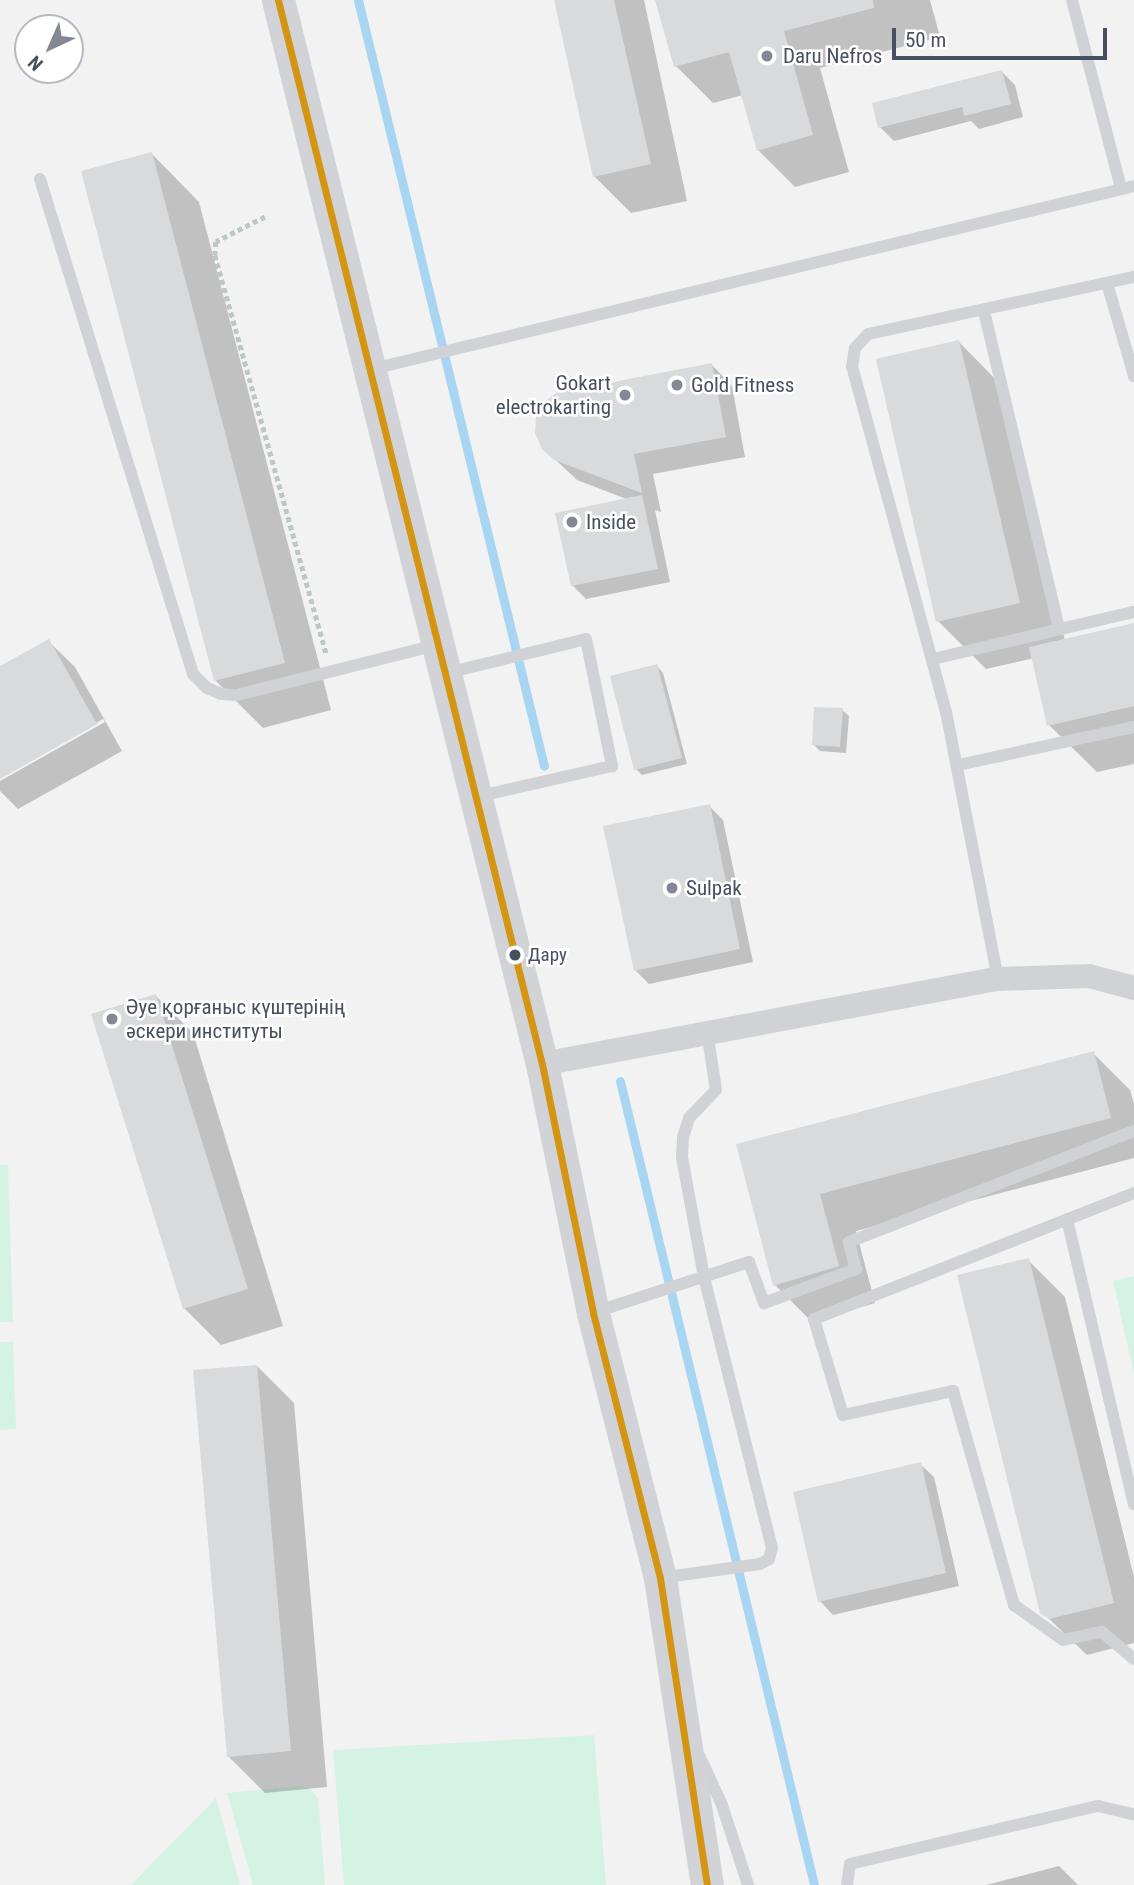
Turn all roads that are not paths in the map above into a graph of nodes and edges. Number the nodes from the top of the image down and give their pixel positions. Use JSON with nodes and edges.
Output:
{"nodes":[{"id":1,"x":278,"y":0,"type":"edge"},
{"id":2,"x":1072,"y":0,"type":"edge"},
{"id":3,"x":40,"y":179,"type":"dead end"},
{"id":4,"x":1128,"y":187,"type":"edge"},
{"id":5,"x":1134,"y":276,"type":"edge"},
{"id":6,"x":1107,"y":283,"type":"junction"},
{"id":7,"x":984,"y":311,"type":"junction"},
{"id":8,"x":370,"y":369,"type":"junction"},
{"id":9,"x":1134,"y":376,"type":"edge"},
{"id":10,"x":1134,"y":612,"type":"edge"},
{"id":11,"x":1059,"y":628,"type":"junction"},
{"id":12,"x":440,"y":659,"type":"junction"},
{"id":13,"x":933,"y":659,"type":"junction"},
{"id":14,"x":1134,"y":727,"type":"edge"},
{"id":15,"x":958,"y":765,"type":"junction"},
{"id":16,"x":476,"y":797,"type":"junction"},
{"id":17,"x":998,"y":979,"type":"junction"},
{"id":18,"x":1134,"y":989,"type":"edge"},
{"id":19,"x":707,"y":1031,"type":"junction"},
{"id":20,"x":542,"y":1064,"type":"junction"},
{"id":21,"x":1134,"y":1131,"type":"edge"},
{"id":22,"x":1134,"y":1193,"type":"edge"},
{"id":23,"x":1067,"y":1219,"type":"junction"},
{"id":24,"x":704,"y":1276,"type":"junction"},
{"id":25,"x":593,"y":1313,"type":"junction"},
{"id":26,"x":1134,"y":1504,"type":"edge"},
{"id":27,"x":660,"y":1578,"type":"junction"},
{"id":28,"x":1134,"y":1659,"type":"edge"},
{"id":29,"x":682,"y":1716,"type":"junction"},
{"id":30,"x":1134,"y":1814,"type":"edge"},
{"id":31,"x":707,"y":1885,"type":"edge"},
{"id":32,"x":748,"y":1885,"type":"edge"},
{"id":33,"x":847,"y":1885,"type":"edge"}],
"edges":[{"from":1,"to":8,"type":"main road"},
{"from":2,"to":4,"type":"lane"},
{"from":3,"to":12,"type":"lane"},
{"from":4,"to":8,"type":"lane"},
{"from":5,"to":6,"type":"lane"},
{"from":6,"to":7,"type":"lane"},
{"from":6,"to":9,"type":"lane"},
{"from":7,"to":11,"type":"lane"},
{"from":7,"to":13,"type":"lane"},
{"from":8,"to":12,"type":"main road"},
{"from":10,"to":11,"type":"lane"},
{"from":11,"to":13,"type":"lane"},
{"from":12,"to":16,"type":"main road"},
{"from":12,"to":16,"type":"lane"},
{"from":13,"to":15,"type":"lane"},
{"from":14,"to":15,"type":"lane"},
{"from":15,"to":17,"type":"lane"},
{"from":16,"to":20,"type":"main road"},
{"from":17,"to":18,"type":"street"},
{"from":17,"to":19,"type":"street"},
{"from":19,"to":20,"type":"street"},
{"from":19,"to":24,"type":"lane"},
{"from":20,"to":25,"type":"main road"},
{"from":21,"to":24,"type":"lane"},
{"from":22,"to":23,"type":"lane"},
{"from":23,"to":26,"type":"lane"},
{"from":23,"to":28,"type":"lane"},
{"from":24,"to":25,"type":"lane"},
{"from":24,"to":27,"type":"lane"},
{"from":25,"to":27,"type":"main road"},
{"from":27,"to":29,"type":"main road"},
{"from":29,"to":31,"type":"main road"},
{"from":29,"to":32,"type":"lane"},
{"from":30,"to":33,"type":"lane"}]}
